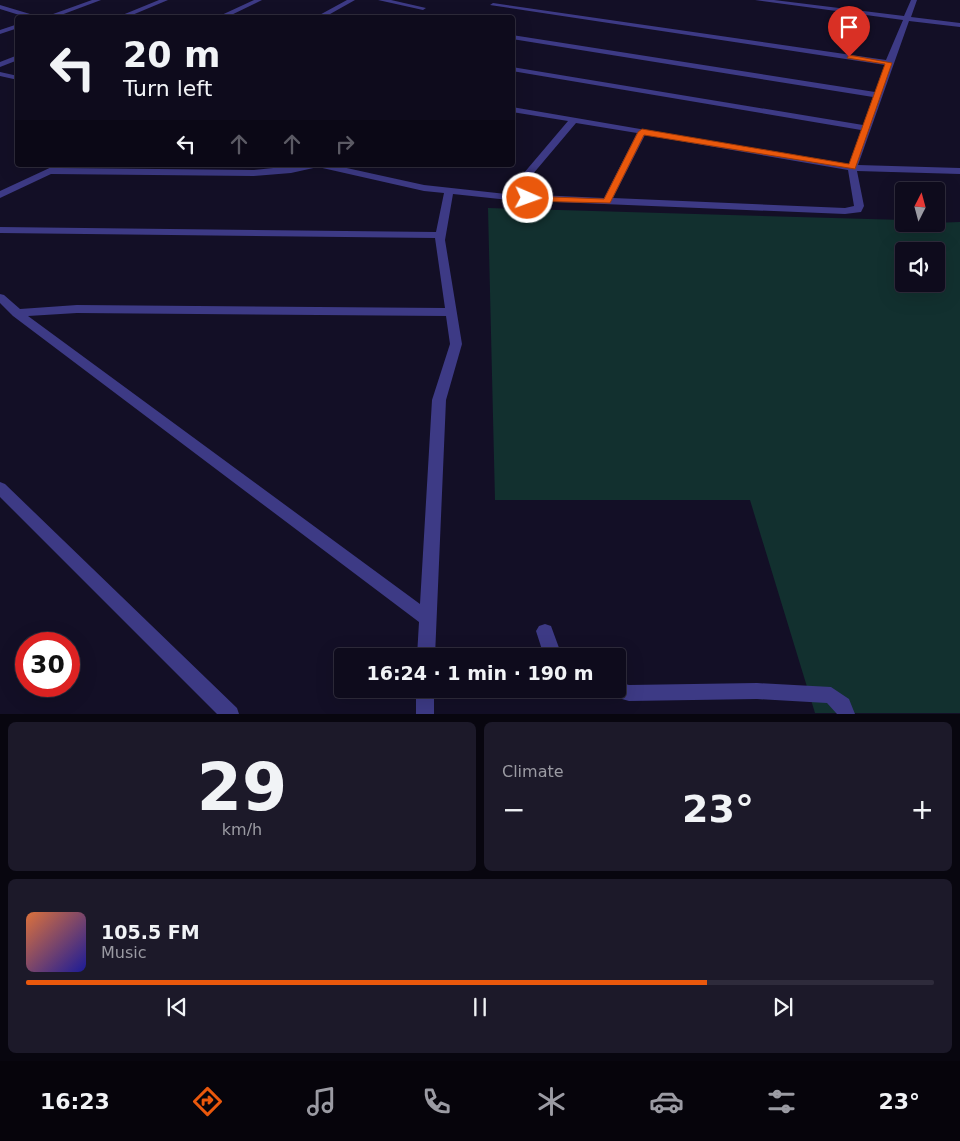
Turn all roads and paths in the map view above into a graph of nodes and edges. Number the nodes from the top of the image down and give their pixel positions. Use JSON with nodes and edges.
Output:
{"nodes":[{"id":1,"x":98,"y":0,"type":"edge"},
{"id":2,"x":165,"y":0,"type":"edge"},
{"id":3,"x":259,"y":0,"type":"edge"},
{"id":4,"x":352,"y":0,"type":"edge"},
{"id":5,"x":381,"y":0,"type":"edge"},
{"id":6,"x":758,"y":0,"type":"edge"},
{"id":7,"x":914,"y":0,"type":"edge"},
{"id":8,"x":493,"y":5,"type":"dead end"},
{"id":9,"x":0,"y":7,"type":"edge"},
{"id":10,"x":423,"y":8,"type":"dead end"},
{"id":11,"x":28,"y":15,"type":"edge"},
{"id":12,"x":54,"y":15,"type":"edge"},
{"id":13,"x":126,"y":15,"type":"edge"},
{"id":14,"x":225,"y":15,"type":"edge"},
{"id":15,"x":324,"y":15,"type":"edge"},
{"id":16,"x":906,"y":18,"type":"junction"},
{"id":17,"x":960,"y":24,"type":"edge"},
{"id":18,"x":15,"y":27,"type":"edge"},
{"id":19,"x":0,"y":32,"type":"edge"},
{"id":20,"x":515,"y":37,"type":"edge"},
{"id":21,"x":15,"y":58,"type":"edge"},
{"id":22,"x":889,"y":63,"type":"junction"},
{"id":23,"x":0,"y":65,"type":"edge"},
{"id":24,"x":515,"y":70,"type":"edge"},
{"id":25,"x":0,"y":74,"type":"edge"},
{"id":26,"x":15,"y":77,"type":"edge"},
{"id":27,"x":878,"y":95,"type":"junction"},
{"id":28,"x":515,"y":110,"type":"edge"},
{"id":29,"x":574,"y":120,"type":"junction"},
{"id":30,"x":866,"y":128,"type":"junction"},
{"id":31,"x":642,"y":132,"type":"junction"},
{"id":32,"x":58,"y":167,"type":"edge"},
{"id":33,"x":307,"y":167,"type":"edge"},
{"id":34,"x":327,"y":167,"type":"edge"},
{"id":35,"x":852,"y":168,"type":"junction"},
{"id":36,"x":49,"y":171,"type":"junction"},
{"id":37,"x":960,"y":171,"type":"edge"},
{"id":38,"x":449,"y":191,"type":"junction"},
{"id":39,"x":0,"y":195,"type":"edge"},
{"id":40,"x":508,"y":198,"type":"junction"},
{"id":41,"x":607,"y":201,"type":"junction"},
{"id":42,"x":0,"y":230,"type":"edge"},
{"id":43,"x":440,"y":235,"type":"junction"},
{"id":44,"x":0,"y":297,"type":"edge"},
{"id":45,"x":451,"y":312,"type":"junction"},
{"id":46,"x":17,"y":313,"type":"junction"},
{"id":47,"x":0,"y":488,"type":"edge"},
{"id":48,"x":427,"y":618,"type":"junction"},
{"id":49,"x":545,"y":631,"type":"dead end"},
{"id":50,"x":426,"y":648,"type":"edge"},
{"id":51,"x":550,"y":648,"type":"edge"},
{"id":52,"x":626,"y":692,"type":"edge"},
{"id":53,"x":426,"y":698,"type":"edge"},
{"id":54,"x":230,"y":714,"type":"edge"},
{"id":55,"x":425,"y":714,"type":"edge"},
{"id":56,"x":846,"y":714,"type":"edge"}],
"edges":[{"from":1,"to":12,"type":"street"},
{"from":2,"to":13,"type":"street"},
{"from":3,"to":14,"type":"street"},
{"from":4,"to":15,"type":"street"},
{"from":5,"to":10,"type":"street"},
{"from":6,"to":16,"type":"street"},
{"from":7,"to":16,"type":"street"},
{"from":8,"to":22,"type":"street"},
{"from":9,"to":11,"type":"street"},
{"from":16,"to":17,"type":"street"},
{"from":16,"to":22,"type":"street"},
{"from":18,"to":19,"type":"street"},
{"from":20,"to":27,"type":"street"},
{"from":21,"to":23,"type":"street"},
{"from":22,"to":27,"type":"street"},
{"from":24,"to":30,"type":"street"},
{"from":25,"to":26,"type":"street"},
{"from":27,"to":30,"type":"street"},
{"from":28,"to":29,"type":"street"},
{"from":29,"to":31,"type":"street"},
{"from":29,"to":40,"type":"street"},
{"from":30,"to":35,"type":"street"},
{"from":31,"to":35,"type":"street"},
{"from":31,"to":41,"type":"street"},
{"from":32,"to":36,"type":"street"},
{"from":33,"to":36,"type":"street"},
{"from":34,"to":38,"type":"street"},
{"from":35,"to":37,"type":"street"},
{"from":35,"to":41,"type":"street"},
{"from":36,"to":39,"type":"street"},
{"from":38,"to":40,"type":"street"},
{"from":38,"to":43,"type":"street"},
{"from":40,"to":41,"type":"street"},
{"from":42,"to":43,"type":"street"},
{"from":43,"to":45,"type":"street"},
{"from":44,"to":46,"type":"street"},
{"from":45,"to":46,"type":"street"},
{"from":45,"to":48,"type":"street"},
{"from":46,"to":48,"type":"street"},
{"from":47,"to":54,"type":"street"},
{"from":48,"to":50,"type":"street"},
{"from":49,"to":51,"type":"street"},
{"from":52,"to":56,"type":"street"},
{"from":53,"to":55,"type":"street"}]}
